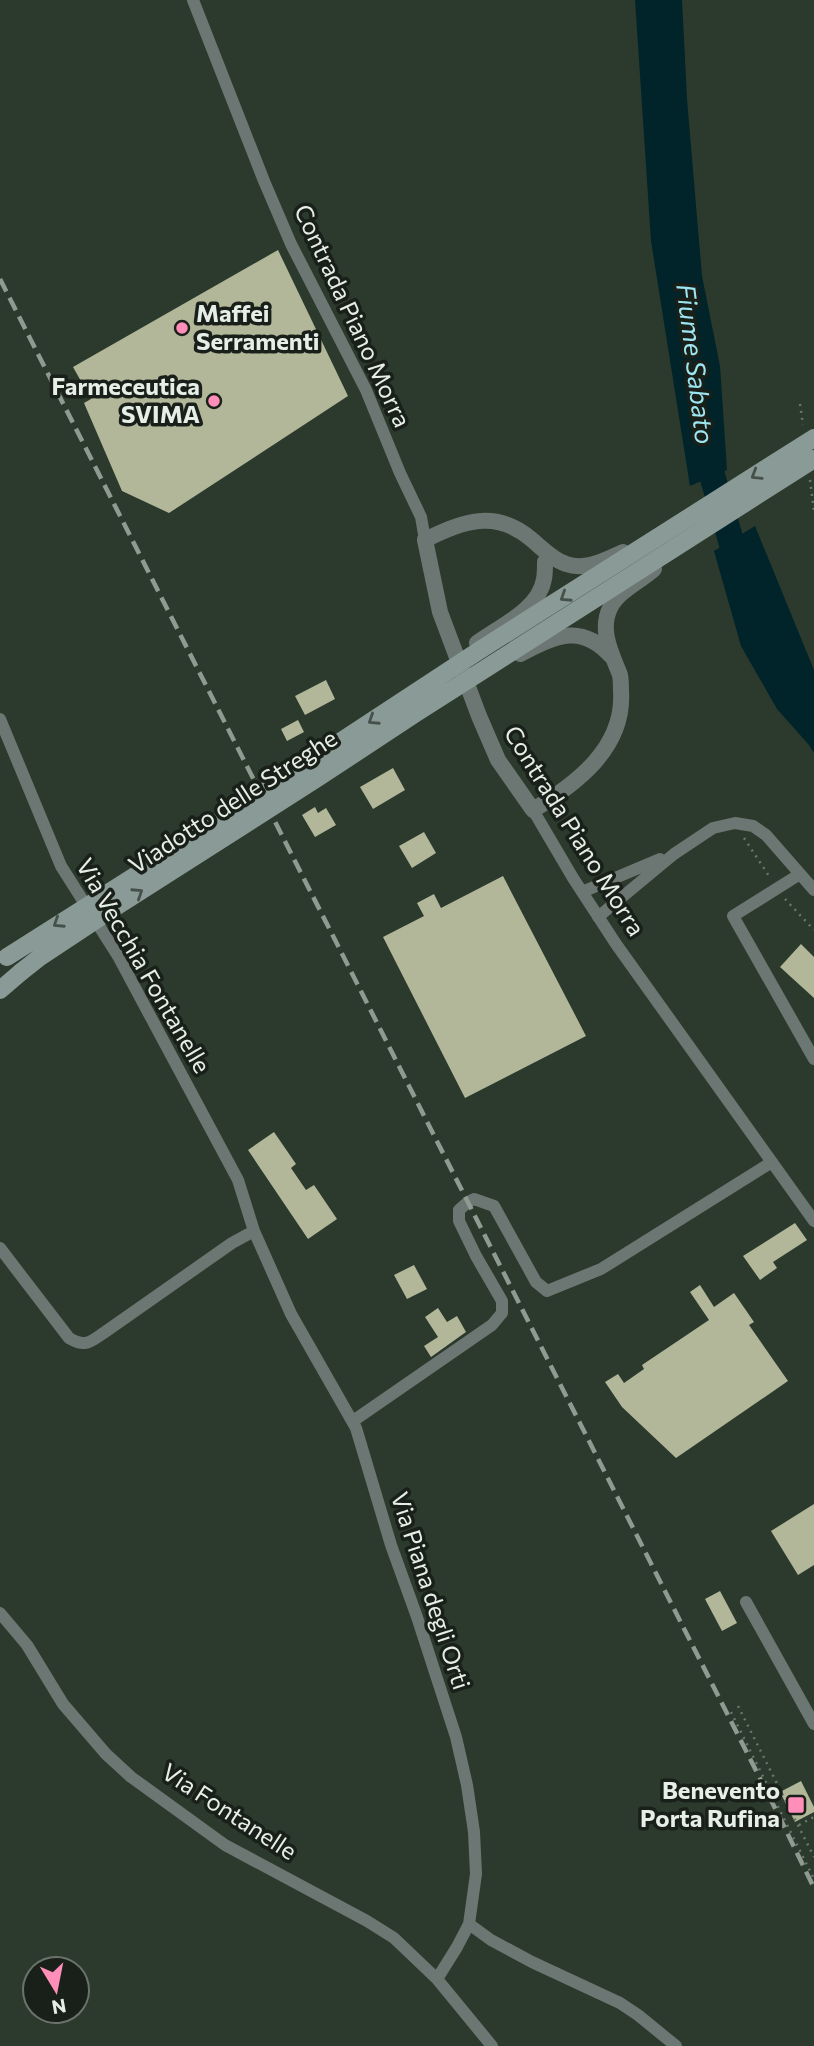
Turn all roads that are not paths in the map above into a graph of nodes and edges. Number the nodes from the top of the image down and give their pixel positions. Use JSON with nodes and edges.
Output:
{"nodes":[{"id":1,"x":193,"y":0,"type":"edge"},
{"id":2,"x":814,"y":438,"type":"edge"},
{"id":3,"x":814,"y":458,"type":"edge"},
{"id":4,"x":684,"y":520,"type":"junction"},
{"id":5,"x":425,"y":540,"type":"junction"},
{"id":6,"x":684,"y":542,"type":"junction"},
{"id":7,"x":549,"y":559,"type":"junction"},
{"id":8,"x":607,"y":649,"type":"junction"},
{"id":9,"x":439,"y":676,"type":"junction"},
{"id":10,"x":474,"y":677,"type":"junction"},
{"id":11,"x":0,"y":719,"type":"edge"},
{"id":12,"x":533,"y":810,"type":"junction"},
{"id":13,"x":674,"y":854,"type":"junction"},
{"id":14,"x":800,"y":874,"type":"junction"},
{"id":15,"x":814,"y":890,"type":"edge"},
{"id":16,"x":582,"y":892,"type":"junction"},
{"id":17,"x":598,"y":916,"type":"junction"},
{"id":18,"x":3,"y":958,"type":"edge"},
{"id":19,"x":0,"y":990,"type":"edge"},
{"id":20,"x":814,"y":1059,"type":"edge"},
{"id":21,"x":772,"y":1162,"type":"junction"},
{"id":22,"x":814,"y":1221,"type":"edge"},
{"id":23,"x":254,"y":1231,"type":"junction"},
{"id":24,"x":0,"y":1248,"type":"edge"},
{"id":25,"x":354,"y":1421,"type":"junction"},
{"id":26,"x":746,"y":1602,"type":"dead end"},
{"id":27,"x":0,"y":1613,"type":"edge"},
{"id":28,"x":814,"y":1724,"type":"edge"},
{"id":29,"x":469,"y":1924,"type":"junction"},
{"id":30,"x":437,"y":1979,"type":"junction"},
{"id":31,"x":492,"y":2046,"type":"edge"},
{"id":32,"x":676,"y":2046,"type":"edge"}],
"edges":[{"from":1,"to":5,"type":"street","name":"Contrada Piano Morra"},
{"from":2,"to":4,"type":"main road","one_way":true,"bridge":true},
{"from":3,"to":6,"type":"main road","name":"Viadotto delle Streghe","bridge":true},
{"from":4,"to":7,"type":"street","bridge":true},
{"from":4,"to":9,"type":"main road","one_way":true,"bridge":true},
{"from":5,"to":7,"type":"street"},
{"from":5,"to":12,"type":"street","name":"Contrada Piano Morra"},
{"from":6,"to":8,"type":"street","bridge":true},
{"from":6,"to":10,"type":"main road","name":"Viadotto delle Streghe","bridge":true},
{"from":7,"to":9,"type":"street","bridge":true},
{"from":8,"to":10,"type":"street","bridge":true},
{"from":8,"to":12,"type":"street"},
{"from":9,"to":18,"type":"main road","one_way":true,"bridge":true},
{"from":19,"to":10,"type":"main road","name":"Viadotto delle Streghe","one_way":true,"bridge":true},
{"from":11,"to":23,"type":"street","name":"Via Vecchia Fontanelle"},
{"from":12,"to":16,"type":"street","name":"Contrada Piano Morra"},
{"from":13,"to":14,"type":"street"},
{"from":13,"to":16,"type":"street"},
{"from":13,"to":17,"type":"street"},
{"from":14,"to":15,"type":"street"},
{"from":14,"to":20,"type":"street"},
{"from":16,"to":17,"type":"street","name":"Contrada Piano Morra"},
{"from":17,"to":21,"type":"street","name":"Contrada Piano Morra"},
{"from":21,"to":22,"type":"street","name":"Contrada Piano Morra"},
{"from":21,"to":25,"type":"street"},
{"from":23,"to":24,"type":"street"},
{"from":23,"to":25,"type":"street","name":"Via Piana degli Orti"},
{"from":25,"to":29,"type":"street","name":"Via Piana degli Orti"},
{"from":26,"to":28,"type":"street"},
{"from":27,"to":30,"type":"street","name":"Via Fontanelle"},
{"from":29,"to":30,"type":"street","name":"Via Piana degli Orti"},
{"from":29,"to":32,"type":"street"},
{"from":30,"to":31,"type":"street","name":"Via Fontanelle"}]}
